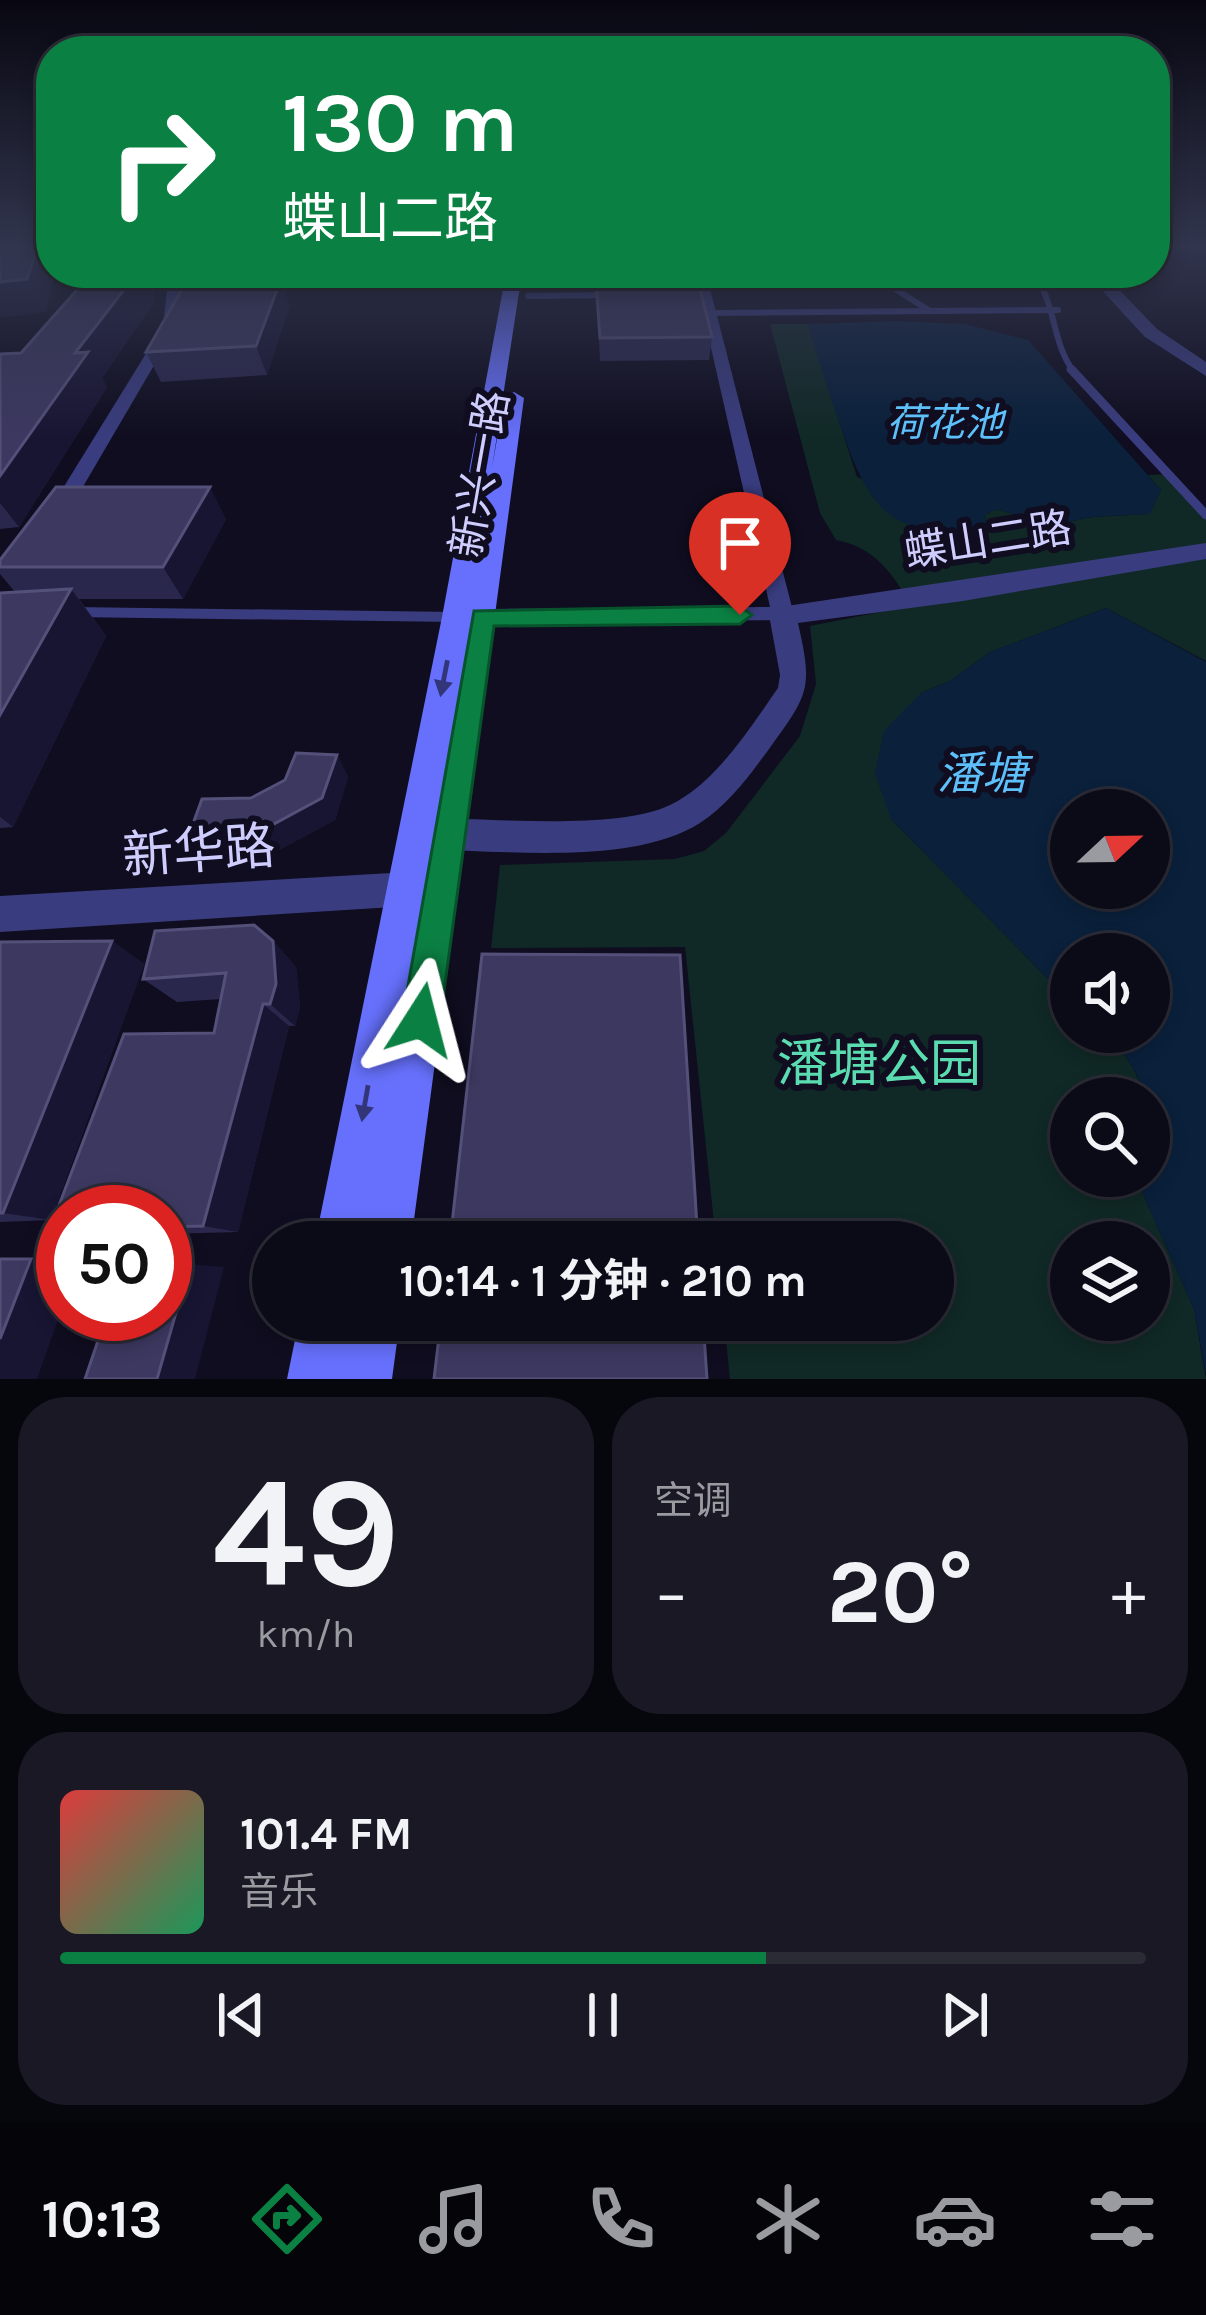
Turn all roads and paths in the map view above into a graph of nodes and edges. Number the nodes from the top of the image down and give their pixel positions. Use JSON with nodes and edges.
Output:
{"nodes":[{"id":1,"x":172,"y":309,"type":"edge"},
{"id":2,"x":520,"y":309,"type":"edge"},
{"id":3,"x":708,"y":309,"type":"edge"},
{"id":4,"x":841,"y":309,"type":"edge"},
{"id":5,"x":927,"y":309,"type":"edge"},
{"id":6,"x":1128,"y":309,"type":"edge"},
{"id":7,"x":1058,"y":310,"type":"joint"},
{"id":8,"x":933,"y":313,"type":"junction"},
{"id":9,"x":1206,"y":370,"type":"edge"},
{"id":10,"x":1206,"y":515,"type":"edge"},
{"id":11,"x":47,"y":531,"type":"edge"},
{"id":12,"x":1206,"y":551,"type":"edge"},
{"id":13,"x":68,"y":612,"type":"edge"},
{"id":14,"x":783,"y":614,"type":"junction"},
{"id":15,"x":470,"y":617,"type":"junction"},
{"id":16,"x":432,"y":833,"type":"junction"},
{"id":17,"x":423,"y":888,"type":"junction"},
{"id":18,"x":0,"y":914,"type":"edge"},
{"id":19,"x":345,"y":1221,"type":"edge"},
{"id":20,"x":388,"y":1221,"type":"edge"},
{"id":21,"x":321,"y":1341,"type":"edge"},
{"id":22,"x":371,"y":1341,"type":"edge"},
{"id":23,"x":314,"y":1379,"type":"edge"},
{"id":24,"x":365,"y":1379,"type":"edge"}],
"edges":[{"from":1,"to":11,"type":"street"},
{"from":2,"to":15,"type":"main road","name":"新兴一路"},
{"from":3,"to":14,"type":"street"},
{"from":4,"to":8,"type":"lane"},
{"from":5,"to":8,"type":"lane"},
{"from":6,"to":9,"type":"street"},
{"from":7,"to":8,"type":"lane"},
{"from":7,"to":10,"type":"lane"},
{"from":12,"to":14,"type":"street","name":"蝶山二路"},
{"from":13,"to":15,"type":"lane"},
{"from":14,"to":15,"type":"street","name":"蝶山二路"},
{"from":14,"to":16,"type":"street"},
{"from":15,"to":16,"type":"main road","name":"新兴一路"},
{"from":16,"to":17,"type":"main road","name":"新兴一路"},
{"from":17,"to":18,"type":"street","name":"新华路"},
{"from":17,"to":19,"type":"main road","name":"新兴一路","one_way":true},
{"from":17,"to":20,"type":"main road","name":"新兴一路"},
{"from":21,"to":23,"type":"main road"},
{"from":22,"to":24,"type":"main road"}]}
